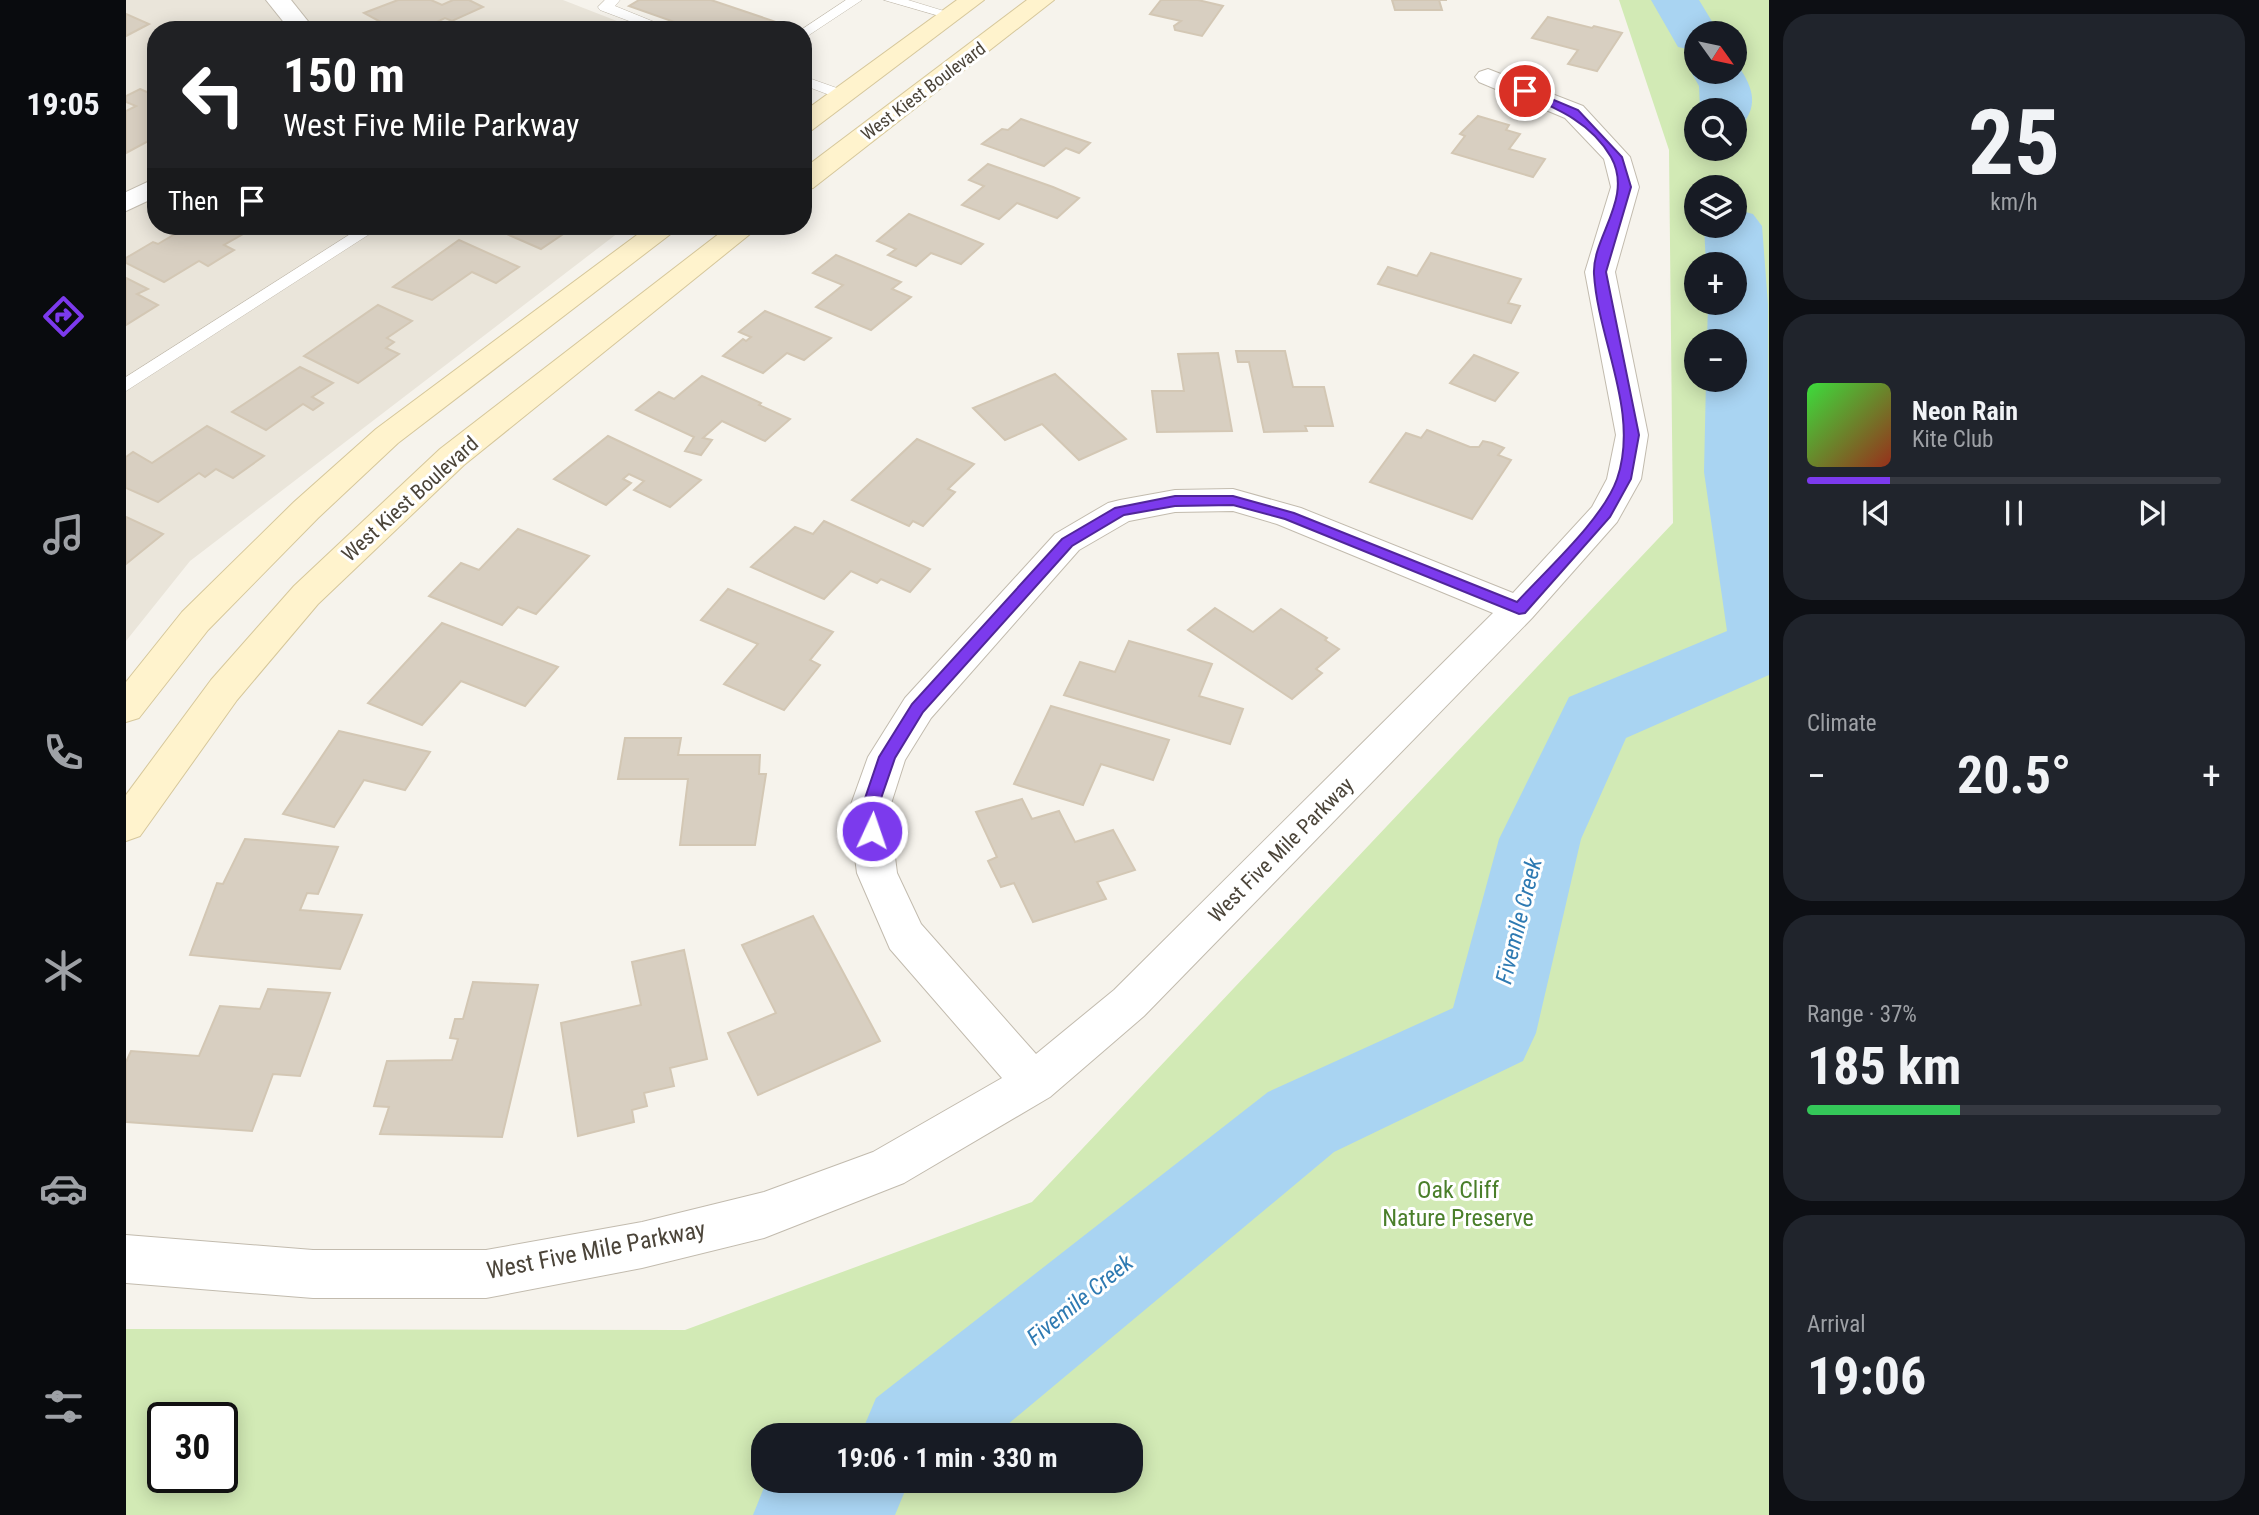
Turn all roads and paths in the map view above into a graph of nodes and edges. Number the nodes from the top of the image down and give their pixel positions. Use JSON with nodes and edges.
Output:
{"nodes":[{"id":1,"x":278,"y":0,"type":"edge"},
{"id":2,"x":614,"y":0,"type":"edge"},
{"id":3,"x":855,"y":0,"type":"edge"},
{"id":4,"x":891,"y":0,"type":"edge"},
{"id":5,"x":1042,"y":0,"type":"edge"},
{"id":6,"x":956,"y":6,"type":"edge"},
{"id":7,"x":296,"y":21,"type":"edge"},
{"id":8,"x":643,"y":21,"type":"edge"},
{"id":9,"x":1007,"y":26,"type":"junction"},
{"id":10,"x":812,"y":29,"type":"edge"},
{"id":11,"x":1488,"y":78,"type":"dead end"},
{"id":12,"x":812,"y":83,"type":"edge"},
{"id":13,"x":843,"y":95,"type":"junction"},
{"id":14,"x":812,"y":117,"type":"edge"},
{"id":15,"x":812,"y":175,"type":"edge"},
{"id":16,"x":147,"y":191,"type":"edge"},
{"id":17,"x":126,"y":203,"type":"edge"},
{"id":18,"x":360,"y":235,"type":"edge"},
{"id":19,"x":655,"y":235,"type":"edge"},
{"id":20,"x":732,"y":235,"type":"edge"},
{"id":21,"x":126,"y":384,"type":"edge"},
{"id":22,"x":1519,"y":609,"type":"junction"},
{"id":23,"x":126,"y":708,"type":"edge"},
{"id":24,"x":126,"y":825,"type":"edge"},
{"id":25,"x":1034,"y":1083,"type":"junction"},
{"id":26,"x":126,"y":1259,"type":"edge"}],
"edges":[{"from":1,"to":7,"type":"street"},
{"from":2,"to":8,"type":"lane"},
{"from":3,"to":10,"type":"lane"},
{"from":4,"to":6,"type":"lane"},
{"from":5,"to":9,"type":"main road","name":"West Kiest Boulevard"},
{"from":6,"to":9,"type":"main road"},
{"from":6,"to":13,"type":"main road"},
{"from":9,"to":15,"type":"main road","name":"West Kiest Boulevard"},
{"from":11,"to":22,"type":"street","name":"West Five Mile Parkway"},
{"from":12,"to":13,"type":"lane"},
{"from":13,"to":14,"type":"main road"},
{"from":16,"to":17,"type":"street"},
{"from":18,"to":21,"type":"lane"},
{"from":19,"to":23,"type":"main road"},
{"from":20,"to":24,"type":"main road","name":"West Kiest Boulevard"},
{"from":22,"to":25,"type":"street","name":"West Five Mile Parkway"},
{"from":22,"to":25,"type":"street"},
{"from":25,"to":26,"type":"street","name":"West Five Mile Parkway"}]}
